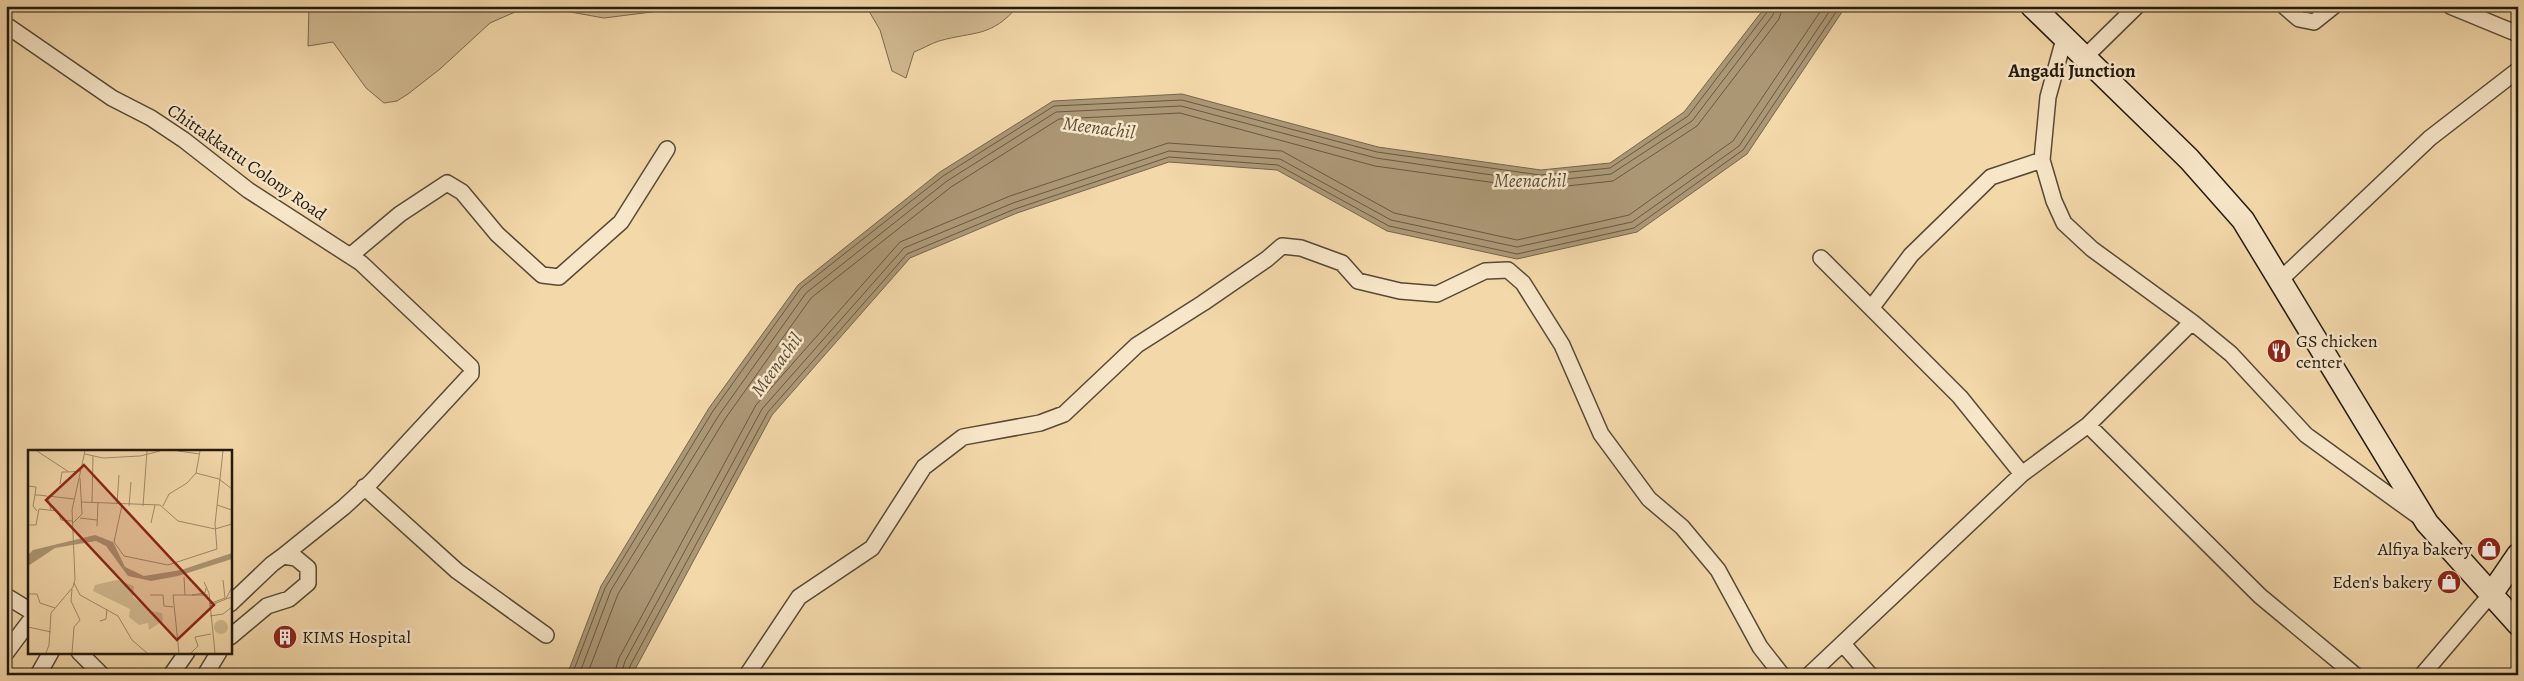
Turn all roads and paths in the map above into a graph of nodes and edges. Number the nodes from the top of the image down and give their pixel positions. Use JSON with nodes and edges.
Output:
{"nodes":[{"id":1,"x":2032,"y":6,"type":"edge"},
{"id":2,"x":2137,"y":6,"type":"edge"},
{"id":3,"x":2284,"y":6,"type":"edge"},
{"id":4,"x":2334,"y":6,"type":"edge"},
{"id":5,"x":2450,"y":6,"type":"edge"},
{"id":6,"x":6,"y":24,"type":"edge"},
{"id":7,"x":2518,"y":34,"type":"edge"},
{"id":8,"x":2064,"y":39,"type":"junction"},
{"id":9,"x":2084,"y":58,"type":"junction"},
{"id":10,"x":2518,"y":70,"type":"edge"},
{"id":11,"x":667,"y":149,"type":"dead end"},
{"id":12,"x":2042,"y":160,"type":"junction"},
{"id":13,"x":350,"y":256,"type":"junction"},
{"id":14,"x":1821,"y":258,"type":"dead end"},
{"id":15,"x":2280,"y":280,"type":"junction"},
{"id":16,"x":1872,"y":307,"type":"junction"},
{"id":17,"x":2192,"y":322,"type":"junction"},
{"id":18,"x":2088,"y":425,"type":"junction"},
{"id":19,"x":2022,"y":474,"type":"junction"},
{"id":20,"x":364,"y":487,"type":"junction"},
{"id":21,"x":2427,"y":523,"type":"junction"},
{"id":22,"x":2518,"y":555,"type":"edge"},
{"id":23,"x":283,"y":556,"type":"junction"},
{"id":24,"x":2492,"y":593,"type":"junction"},
{"id":25,"x":6,"y":596,"type":"edge"},
{"id":26,"x":231,"y":603,"type":"edge"},
{"id":27,"x":28,"y":609,"type":"edge"},
{"id":28,"x":28,"y":623,"type":"edge"},
{"id":29,"x":2518,"y":624,"type":"edge"},
{"id":30,"x":231,"y":636,"type":"edge"},
{"id":31,"x":546,"y":636,"type":"dead end"},
{"id":32,"x":1843,"y":644,"type":"junction"},
{"id":33,"x":6,"y":654,"type":"edge"},
{"id":34,"x":50,"y":654,"type":"edge"},
{"id":35,"x":81,"y":654,"type":"edge"},
{"id":36,"x":186,"y":654,"type":"edge"},
{"id":37,"x":218,"y":654,"type":"edge"},
{"id":38,"x":38,"y":675,"type":"edge"},
{"id":39,"x":102,"y":675,"type":"edge"},
{"id":40,"x":171,"y":675,"type":"edge"},
{"id":41,"x":204,"y":675,"type":"edge"},
{"id":42,"x":746,"y":675,"type":"edge"},
{"id":43,"x":1782,"y":675,"type":"edge"},
{"id":44,"x":1809,"y":675,"type":"edge"},
{"id":45,"x":1870,"y":675,"type":"edge"},
{"id":46,"x":2355,"y":675,"type":"edge"},
{"id":47,"x":2422,"y":675,"type":"edge"}],
"edges":[{"from":1,"to":8,"type":"main road"},
{"from":2,"to":9,"type":"street"},
{"from":3,"to":4,"type":"street"},
{"from":5,"to":7,"type":"street"},
{"from":6,"to":13,"type":"street","name":"Chittakkattu Colony Road"},
{"from":8,"to":9,"type":"main road"},
{"from":8,"to":12,"type":"street"},
{"from":9,"to":15,"type":"main road"},
{"from":10,"to":15,"type":"street"},
{"from":11,"to":13,"type":"street"},
{"from":12,"to":16,"type":"street"},
{"from":12,"to":17,"type":"street"},
{"from":13,"to":20,"type":"street","name":"Chittakkattu Colony Road"},
{"from":14,"to":16,"type":"street"},
{"from":15,"to":21,"type":"main road"},
{"from":16,"to":19,"type":"street"},
{"from":17,"to":18,"type":"street"},
{"from":17,"to":21,"type":"street"},
{"from":18,"to":19,"type":"street"},
{"from":18,"to":46,"type":"street"},
{"from":19,"to":32,"type":"street"},
{"from":20,"to":23,"type":"street"},
{"from":20,"to":31,"type":"street"},
{"from":21,"to":24,"type":"main road"},
{"from":22,"to":24,"type":"main road"},
{"from":23,"to":26,"type":"street"},
{"from":23,"to":30,"type":"street"},
{"from":24,"to":29,"type":"main road"},
{"from":24,"to":47,"type":"street"},
{"from":25,"to":27,"type":"street"},
{"from":28,"to":33,"type":"street"},
{"from":32,"to":44,"type":"street"},
{"from":32,"to":45,"type":"street"},
{"from":34,"to":38,"type":"street"},
{"from":35,"to":39,"type":"street"},
{"from":36,"to":40,"type":"street"},
{"from":37,"to":41,"type":"street"},
{"from":42,"to":43,"type":"street"}]}
